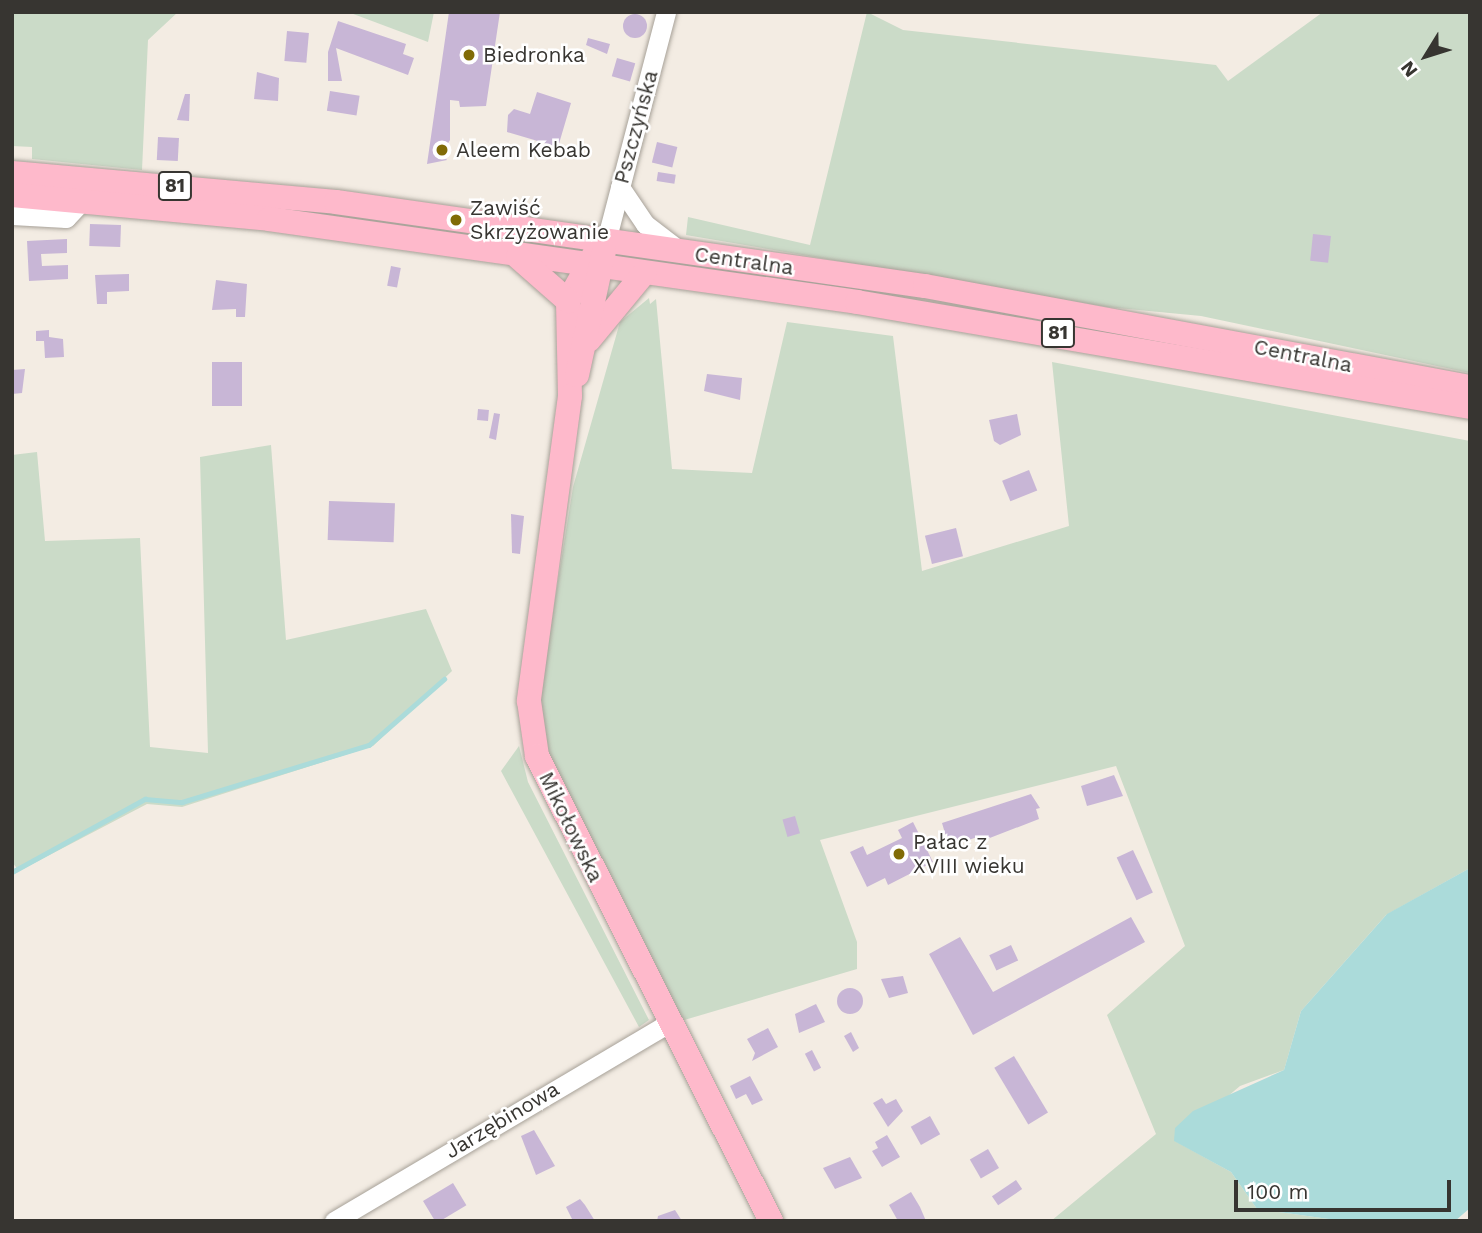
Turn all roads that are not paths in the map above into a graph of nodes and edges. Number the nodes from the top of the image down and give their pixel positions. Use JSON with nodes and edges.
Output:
{"nodes":[{"id":1,"x":666,"y":12,"type":"edge"},
{"id":2,"x":12,"y":173,"type":"edge"},
{"id":3,"x":620,"y":187,"type":"junction"},
{"id":4,"x":12,"y":195,"type":"edge"},
{"id":5,"x":82,"y":201,"type":"junction"},
{"id":6,"x":12,"y":215,"type":"edge"},
{"id":7,"x":606,"y":241,"type":"junction"},
{"id":8,"x":681,"y":252,"type":"junction"},
{"id":9,"x":514,"y":255,"type":"junction"},
{"id":10,"x":594,"y":266,"type":"junction"},
{"id":11,"x":644,"y":273,"type":"junction"},
{"id":12,"x":568,"y":301,"type":"junction"},
{"id":13,"x":588,"y":341,"type":"junction"},
{"id":14,"x":1470,"y":387,"type":"edge"},
{"id":15,"x":570,"y":396,"type":"junction"},
{"id":16,"x":1470,"y":407,"type":"edge"},
{"id":17,"x":671,"y":1022,"type":"junction"},
{"id":18,"x":334,"y":1221,"type":"edge"},
{"id":19,"x":771,"y":1221,"type":"edge"}],
"edges":[{"from":1,"to":3,"type":"street","name":"Pszczyńska"},
{"from":2,"to":7,"type":"main road","name":"Centralna","number":"81"},
{"from":3,"to":7,"type":"street","name":"Pszczyńska"},
{"from":3,"to":8,"type":"street"},
{"from":4,"to":5,"type":"main road","name":"Centralna","number":"81"},
{"from":5,"to":6,"type":"street"},
{"from":5,"to":9,"type":"main road","name":"Centralna","number":"81"},
{"from":7,"to":8,"type":"main road","name":"Centralna","number":"81"},
{"from":7,"to":10,"type":"main road","name":"Mikołowska"},
{"from":8,"to":14,"type":"main road","name":"Centralna","number":"81"},
{"from":9,"to":10,"type":"main road","name":"Centralna","number":"81"},
{"from":9,"to":12,"type":"main road"},
{"from":10,"to":11,"type":"main road","name":"Centralna","number":"81"},
{"from":10,"to":12,"type":"main road","name":"Mikołowska"},
{"from":10,"to":13,"type":"main road","name":"Mikołowska"},
{"from":11,"to":13,"type":"main road"},
{"from":11,"to":16,"type":"main road","name":"Centralna","number":"81"},
{"from":12,"to":15,"type":"main road","name":"Mikołowska"},
{"from":13,"to":15,"type":"main road","name":"Mikołowska"},
{"from":15,"to":17,"type":"main road","name":"Mikołowska"},
{"from":17,"to":18,"type":"street","name":"Jarzębinowa"},
{"from":17,"to":19,"type":"main road","name":"Mikołowska"}]}
